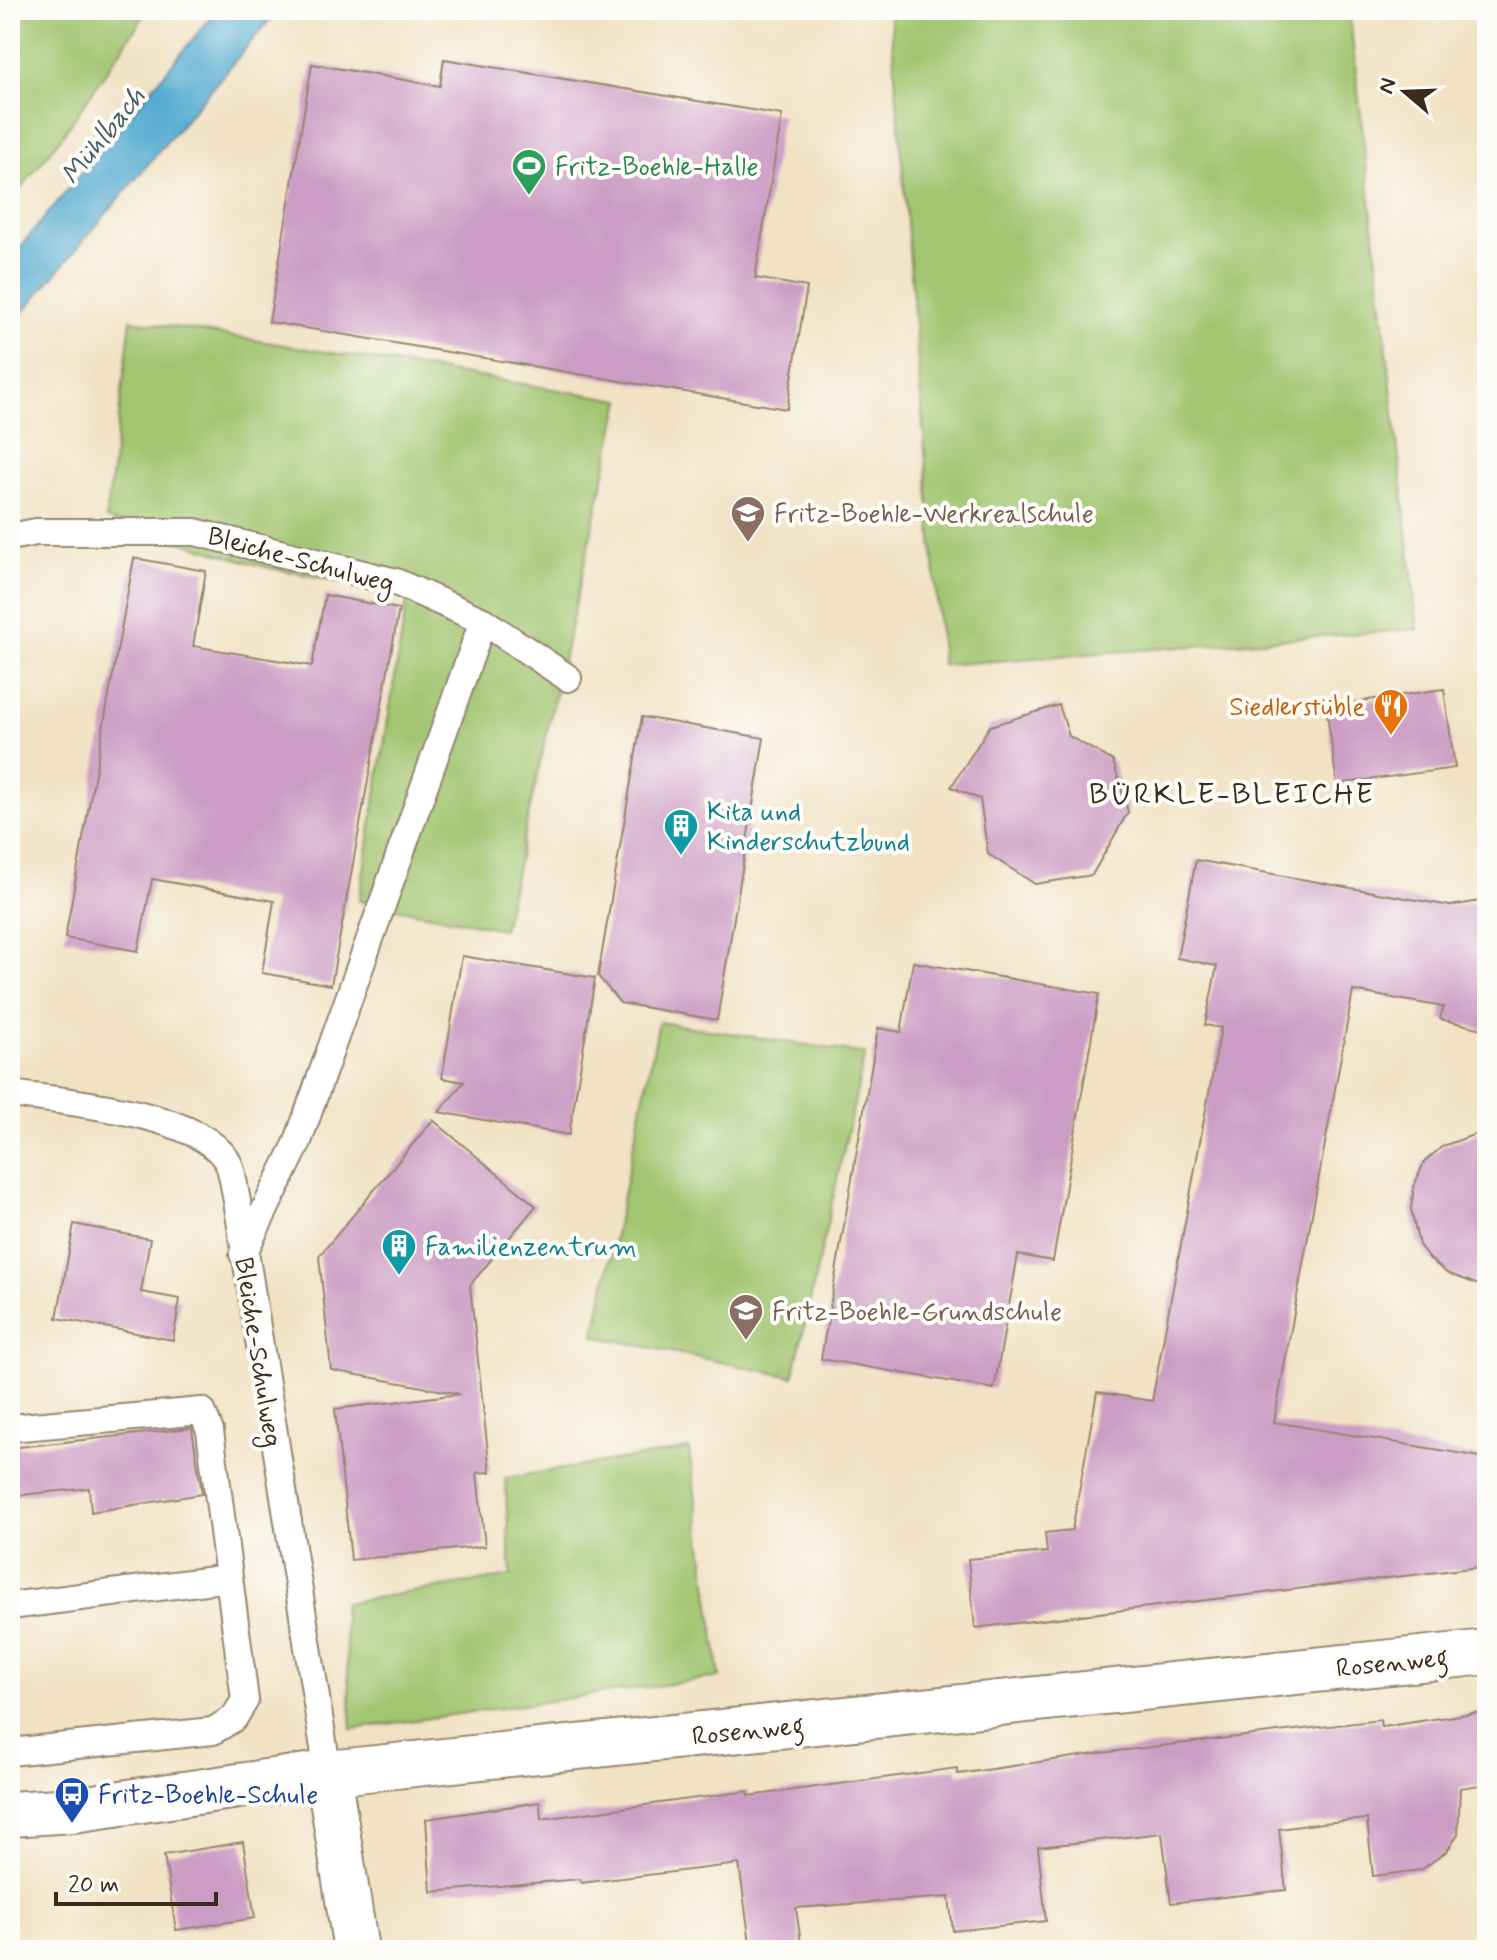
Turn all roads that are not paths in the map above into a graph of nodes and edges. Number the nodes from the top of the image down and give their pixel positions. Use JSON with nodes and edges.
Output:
{"nodes":[{"id":1,"x":10,"y":537,"type":"edge"},
{"id":2,"x":483,"y":621,"type":"junction"},
{"id":3,"x":568,"y":678,"type":"dead end"},
{"id":4,"x":10,"y":1094,"type":"edge"},
{"id":5,"x":243,"y":1254,"type":"junction"},
{"id":6,"x":10,"y":1428,"type":"edge"},
{"id":7,"x":229,"y":1578,"type":"junction"},
{"id":8,"x":10,"y":1606,"type":"edge"},
{"id":9,"x":1487,"y":1652,"type":"edge"},
{"id":10,"x":10,"y":1752,"type":"edge"},
{"id":11,"x":328,"y":1773,"type":"junction"},
{"id":12,"x":10,"y":1814,"type":"edge"},
{"id":13,"x":356,"y":1950,"type":"edge"}],
"edges":[{"from":1,"to":2,"type":"lane","name":"Bleiche-Schulweg"},
{"from":2,"to":3,"type":"lane","name":"Bleiche-Schulweg"},
{"from":2,"to":5,"type":"lane"},
{"from":4,"to":5,"type":"lane","name":"Bleiche-Schulweg"},
{"from":5,"to":11,"type":"lane","name":"Bleiche-Schulweg"},
{"from":6,"to":7,"type":"lane"},
{"from":7,"to":8,"type":"lane"},
{"from":7,"to":10,"type":"lane"},
{"from":9,"to":11,"type":"street","name":"Rosenweg"},
{"from":11,"to":12,"type":"street","name":"Rosenweg"},
{"from":11,"to":13,"type":"street"}]}
